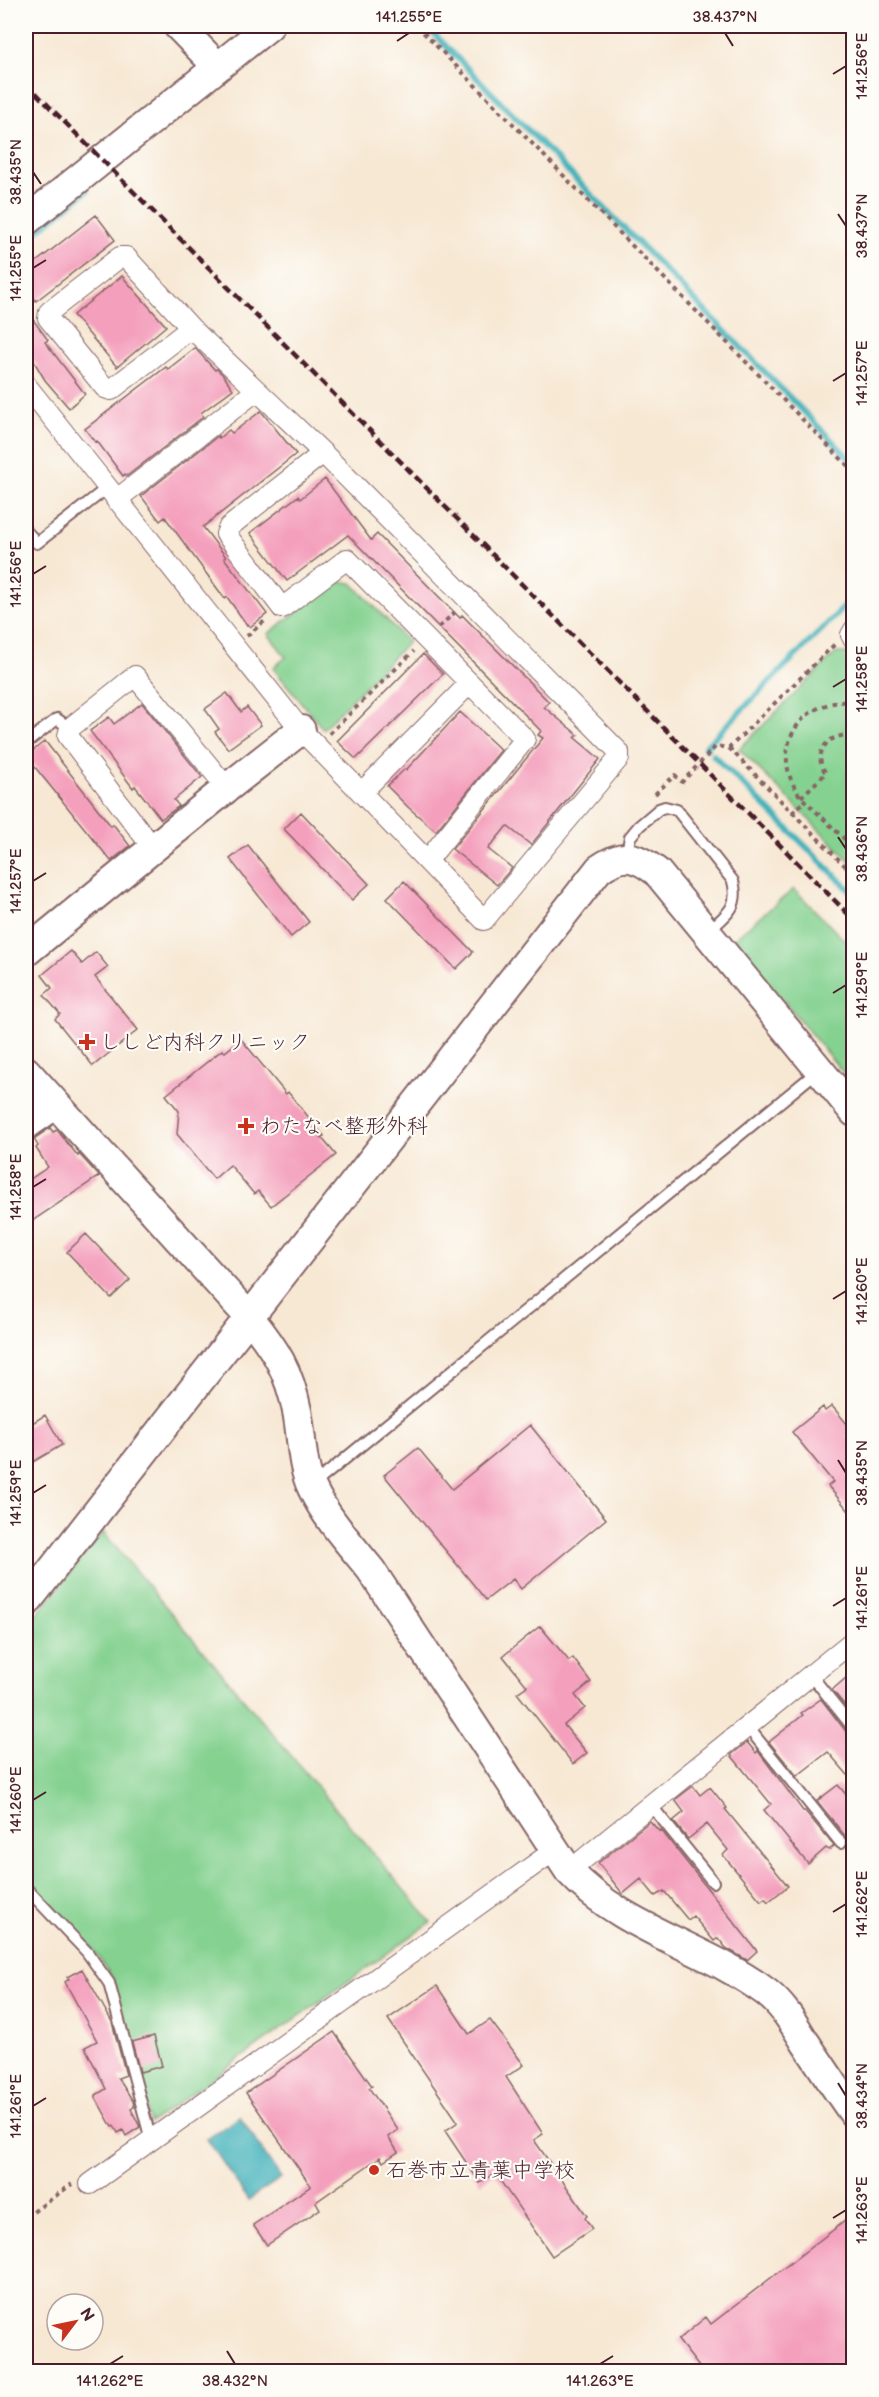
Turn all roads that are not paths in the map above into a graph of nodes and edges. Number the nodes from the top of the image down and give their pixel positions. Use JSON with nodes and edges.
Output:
{"nodes":[{"id":1,"x":178,"y":26,"type":"edge"},
{"id":2,"x":269,"y":26,"type":"edge"},
{"id":3,"x":217,"y":66,"type":"junction"},
{"id":4,"x":26,"y":221,"type":"edge"},
{"id":5,"x":191,"y":328,"type":"junction"},
{"id":6,"x":26,"y":385,"type":"edge"},
{"id":7,"x":256,"y":391,"type":"junction"},
{"id":8,"x":323,"y":453,"type":"junction"},
{"id":9,"x":112,"y":494,"type":"junction"},
{"id":10,"x":26,"y":531,"type":"edge"},
{"id":11,"x":469,"y":684,"type":"junction"},
{"id":12,"x":70,"y":728,"type":"junction"},
{"id":13,"x":312,"y":734,"type":"junction"},
{"id":14,"x":26,"y":743,"type":"edge"},
{"id":15,"x":227,"y":788,"type":"junction"},
{"id":16,"x":362,"y":792,"type":"junction"},
{"id":17,"x":153,"y":848,"type":"junction"},
{"id":18,"x":626,"y":858,"type":"junction"},
{"id":19,"x":427,"y":861,"type":"junction"},
{"id":20,"x":706,"y":933,"type":"junction"},
{"id":21,"x":26,"y":952,"type":"edge"},
{"id":22,"x":819,"y":1070,"type":"junction"},
{"id":23,"x":26,"y":1071,"type":"edge"},
{"id":24,"x":56,"y":1104,"type":"junction"},
{"id":25,"x":854,"y":1112,"type":"edge"},
{"id":26,"x":26,"y":1125,"type":"edge"},
{"id":27,"x":250,"y":1318,"type":"junction"},
{"id":28,"x":311,"y":1487,"type":"junction"},
{"id":29,"x":26,"y":1603,"type":"edge"},
{"id":30,"x":854,"y":1640,"type":"edge"},
{"id":31,"x":811,"y":1675,"type":"junction"},
{"id":32,"x":747,"y":1726,"type":"junction"},
{"id":33,"x":854,"y":1729,"type":"edge"},
{"id":34,"x":650,"y":1804,"type":"junction"},
{"id":35,"x":841,"y":1843,"type":"dead end"},
{"id":36,"x":562,"y":1860,"type":"junction"},
{"id":37,"x":713,"y":1882,"type":"dead end"},
{"id":38,"x":26,"y":1888,"type":"edge"},
{"id":39,"x":854,"y":2114,"type":"edge"},
{"id":40,"x":151,"y":2140,"type":"junction"},
{"id":41,"x":90,"y":2184,"type":"road end"}],
"edges":[{"from":1,"to":3,"type":"street"},
{"from":2,"to":3,"type":"street"},
{"from":3,"to":4,"type":"street"},
{"from":5,"to":5,"type":"street"},
{"from":5,"to":7,"type":"street"},
{"from":6,"to":9,"type":"street"},
{"from":7,"to":8,"type":"street"},
{"from":7,"to":9,"type":"street"},
{"from":8,"to":11,"type":"street"},
{"from":8,"to":19,"type":"street"},
{"from":9,"to":10,"type":"lane"},
{"from":9,"to":13,"type":"street"},
{"from":11,"to":16,"type":"street"},
{"from":11,"to":19,"type":"street"},
{"from":12,"to":14,"type":"lane"},
{"from":12,"to":15,"type":"street"},
{"from":12,"to":17,"type":"street"},
{"from":13,"to":15,"type":"street"},
{"from":13,"to":16,"type":"street"},
{"from":15,"to":17,"type":"street"},
{"from":16,"to":19,"type":"street"},
{"from":17,"to":21,"type":"street"},
{"from":18,"to":20,"type":"street"},
{"from":18,"to":20,"type":"lane"},
{"from":18,"to":27,"type":"street"},
{"from":20,"to":22,"type":"street"},
{"from":22,"to":25,"type":"street"},
{"from":22,"to":28,"type":"lane"},
{"from":23,"to":24,"type":"street"},
{"from":24,"to":26,"type":"street"},
{"from":24,"to":27,"type":"street"},
{"from":27,"to":28,"type":"street"},
{"from":27,"to":29,"type":"street"},
{"from":28,"to":36,"type":"street"},
{"from":30,"to":31,"type":"street"},
{"from":31,"to":32,"type":"street"},
{"from":31,"to":33,"type":"lane"},
{"from":32,"to":34,"type":"street"},
{"from":32,"to":35,"type":"lane"},
{"from":34,"to":36,"type":"street"},
{"from":34,"to":37,"type":"lane"},
{"from":36,"to":39,"type":"street"},
{"from":36,"to":40,"type":"street"},
{"from":38,"to":40,"type":"lane"},
{"from":40,"to":41,"type":"street"}]}
